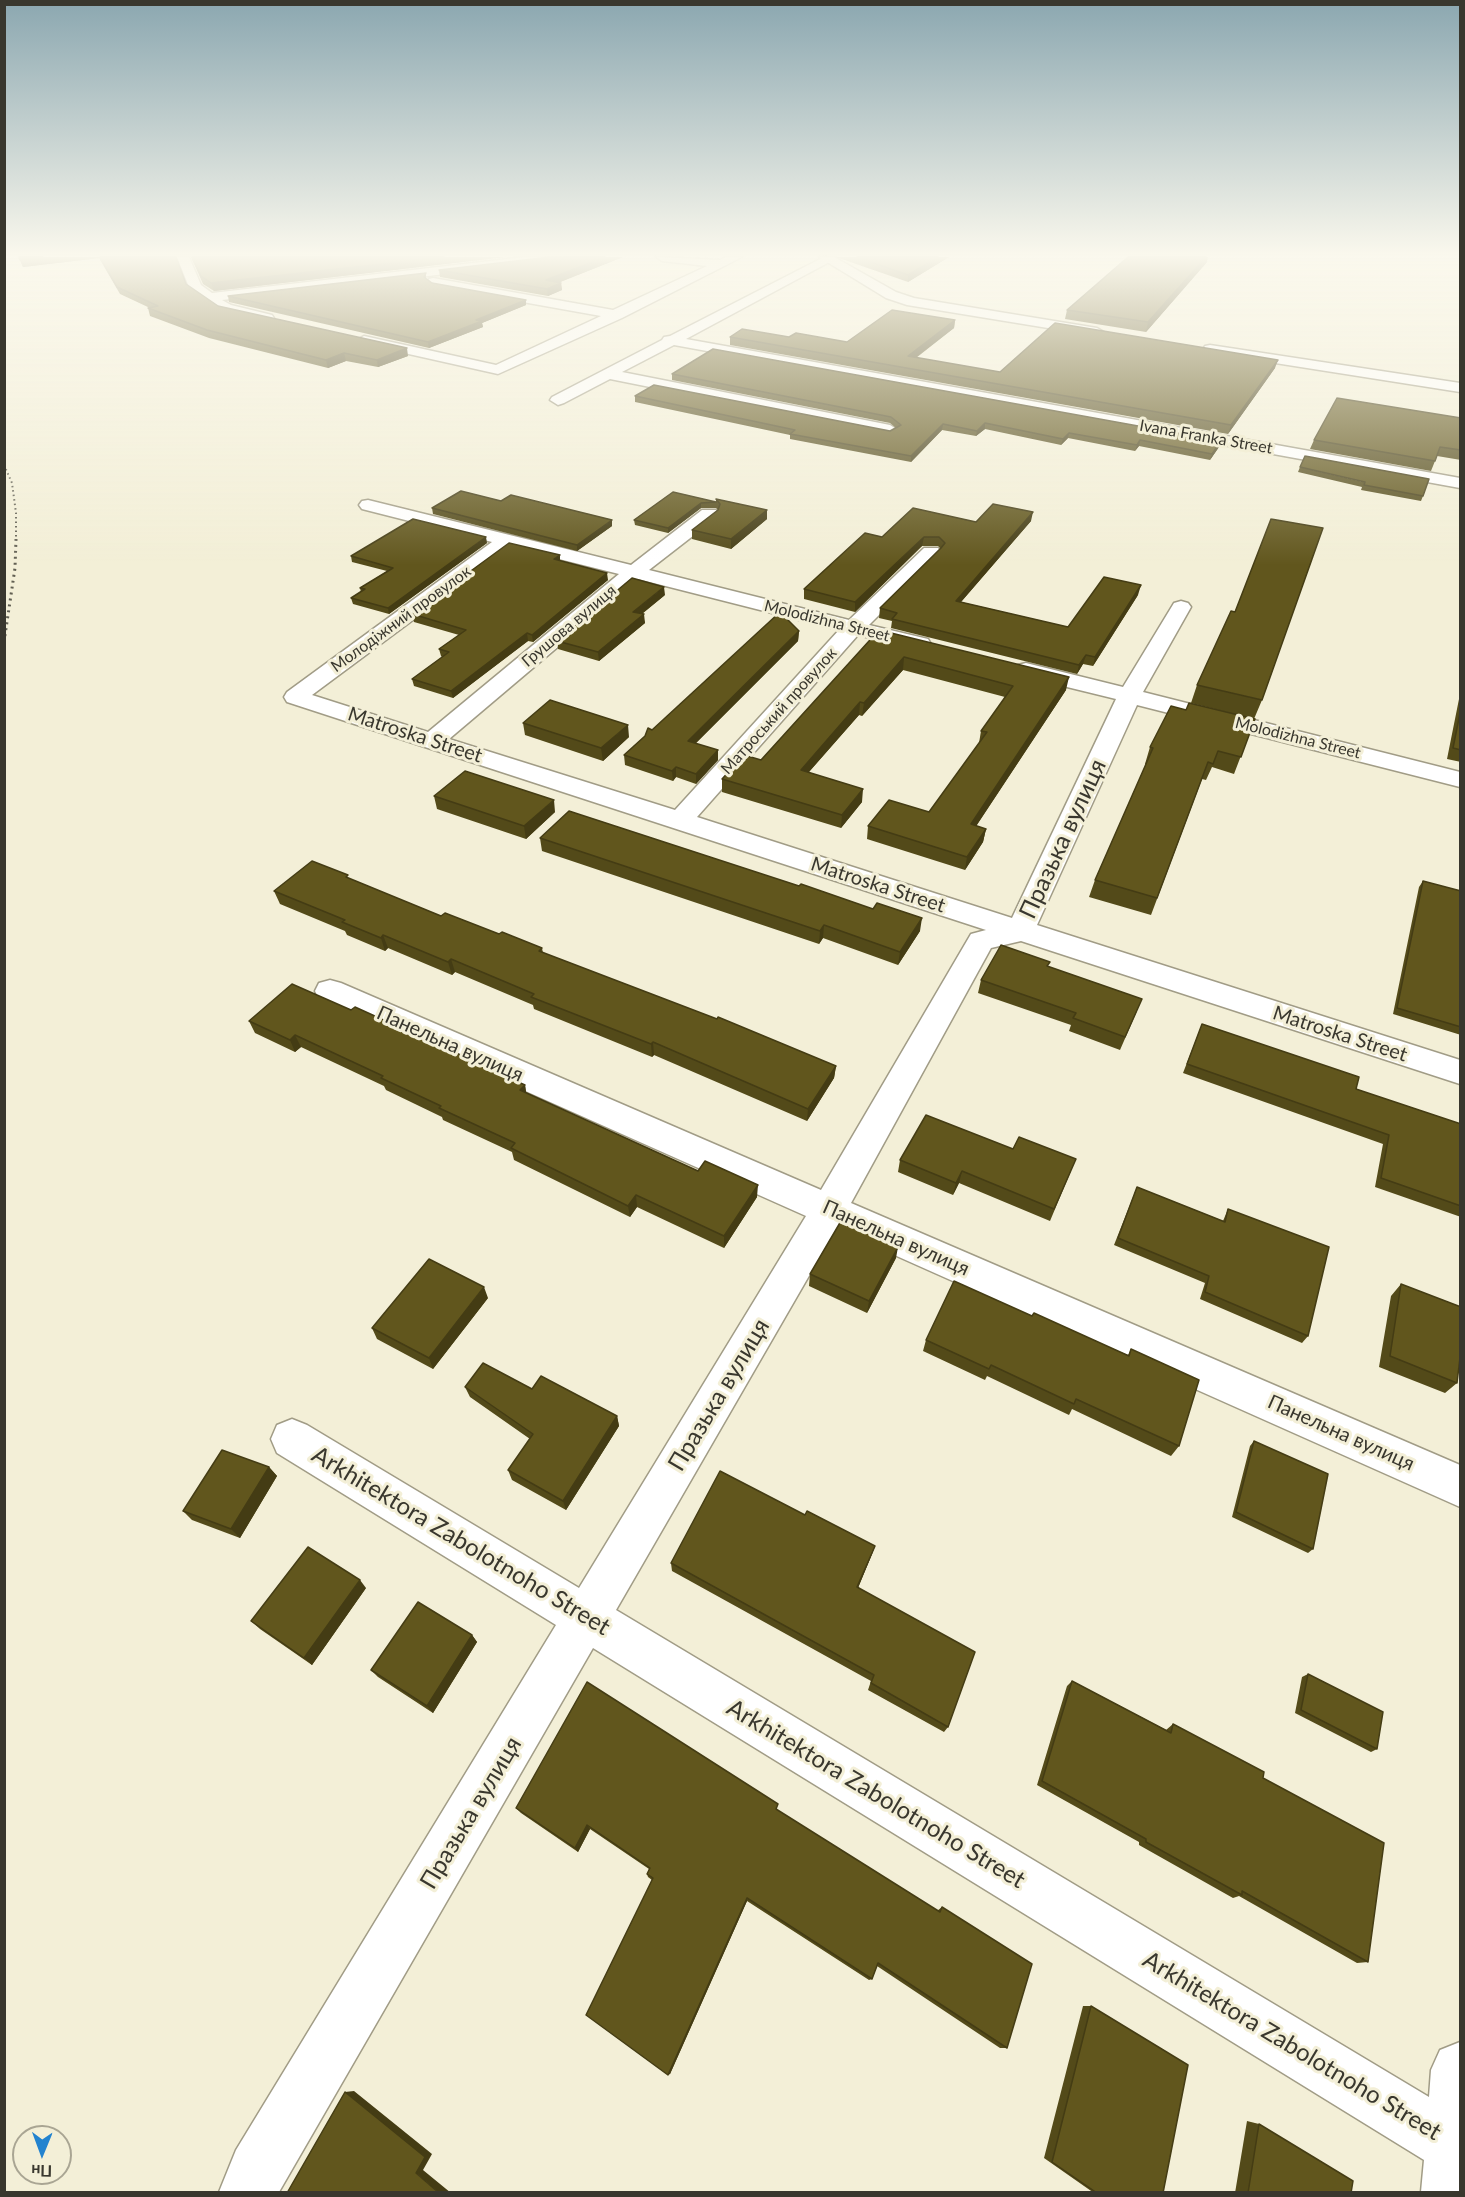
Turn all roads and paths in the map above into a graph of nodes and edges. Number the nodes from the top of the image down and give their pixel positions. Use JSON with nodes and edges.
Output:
{"nodes":[{"id":1,"x":453,"y":360,"type":"edge"},
{"id":2,"x":520,"y":360,"type":"edge"},
{"id":3,"x":633,"y":360,"type":"edge"},
{"id":4,"x":777,"y":360,"type":"edge"},
{"id":5,"x":1278,"y":360,"type":"edge"},
{"id":6,"x":607,"y":374,"type":"junction"},
{"id":7,"x":1461,"y":388,"type":"edge"},
{"id":8,"x":558,"y":400,"type":"dead end"},
{"id":9,"x":890,"y":430,"type":"edge"},
{"id":10,"x":1461,"y":483,"type":"edge"},
{"id":11,"x":368,"y":505,"type":"dead end"},
{"id":12,"x":709,"y":514,"type":"edge"},
{"id":13,"x":506,"y":541,"type":"junction"},
{"id":14,"x":931,"y":552,"type":"edge"},
{"id":15,"x":633,"y":573,"type":"junction"},
{"id":16,"x":1181,"y":607,"type":"dead end"},
{"id":17,"x":853,"y":628,"type":"junction"},
{"id":18,"x":945,"y":651,"type":"edge"},
{"id":19,"x":1003,"y":665,"type":"edge"},
{"id":20,"x":1130,"y":696,"type":"junction"},
{"id":21,"x":295,"y":697,"type":"joint"},
{"id":22,"x":432,"y":741,"type":"junction"},
{"id":23,"x":1461,"y":778,"type":"edge"},
{"id":24,"x":680,"y":821,"type":"junction"},
{"id":25,"x":1020,"y":932,"type":"junction"},
{"id":26,"x":330,"y":991,"type":"dead end"},
{"id":27,"x":1461,"y":1072,"type":"edge"},
{"id":28,"x":829,"y":1209,"type":"junction"},
{"id":29,"x":292,"y":1439,"type":"dead end"},
{"id":30,"x":1461,"y":1486,"type":"edge"},
{"id":31,"x":588,"y":1618,"type":"junction"},
{"id":32,"x":1461,"y":2070,"type":"edge"},
{"id":33,"x":1455,"y":2162,"type":"edge"},
{"id":34,"x":249,"y":2193,"type":"edge"}],
"edges":[{"from":1,"to":2,"type":"street"},
{"from":3,"to":6,"type":"street"},
{"from":4,"to":10,"type":"street","name":"Ivana Franka Street"},
{"from":5,"to":7,"type":"street"},
{"from":6,"to":8,"type":"street"},
{"from":6,"to":9,"type":"street"},
{"from":11,"to":13,"type":"street","name":"Molodizhna Street"},
{"from":12,"to":15,"type":"street","name":"Грушова вулиця"},
{"from":13,"to":15,"type":"street","name":"Molodizhna Street"},
{"from":13,"to":21,"type":"street","name":"Молодіжний провулок"},
{"from":14,"to":17,"type":"street","name":"Матроський провулок"},
{"from":15,"to":17,"type":"street","name":"Molodizhna Street"},
{"from":15,"to":22,"type":"street","name":"Грушова вулиця"},
{"from":16,"to":20,"type":"street","name":"Празька вулиця"},
{"from":17,"to":18,"type":"street","name":"Molodizhna Street"},
{"from":17,"to":24,"type":"street","name":"Матроський провулок"},
{"from":19,"to":20,"type":"street","name":"Molodizhna Street"},
{"from":20,"to":23,"type":"street","name":"Molodizhna Street"},
{"from":20,"to":25,"type":"street","name":"Празька вулиця"},
{"from":21,"to":22,"type":"street","name":"Matroska Street"},
{"from":22,"to":24,"type":"street","name":"Matroska Street"},
{"from":24,"to":25,"type":"street","name":"Matroska Street"},
{"from":25,"to":27,"type":"street","name":"Matroska Street"},
{"from":25,"to":28,"type":"street","name":"Празька вулиця"},
{"from":26,"to":28,"type":"street","name":"Панельна вулиця"},
{"from":28,"to":30,"type":"street","name":"Панельна вулиця"},
{"from":28,"to":31,"type":"street","name":"Празька вулиця"},
{"from":29,"to":31,"type":"street","name":"Arkhitektora Zabolotnoho Street"},
{"from":31,"to":33,"type":"street","name":"Arkhitektora Zabolotnoho Street"},
{"from":31,"to":34,"type":"street","name":"Празька вулиця"},
{"from":32,"to":33,"type":"street"}]}
